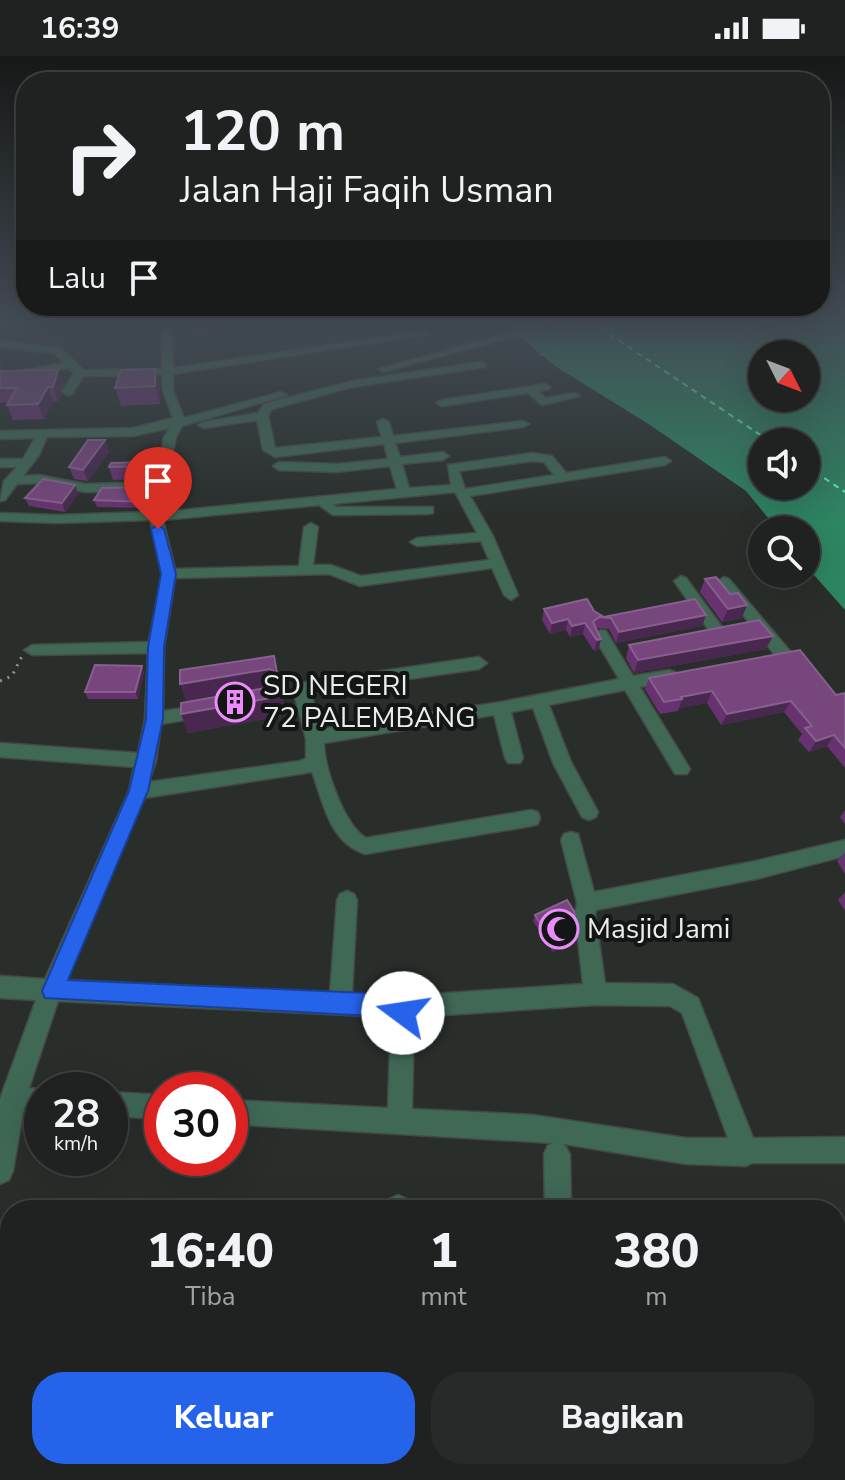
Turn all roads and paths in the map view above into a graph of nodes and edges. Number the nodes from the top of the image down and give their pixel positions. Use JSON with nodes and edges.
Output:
{"nodes":[{"id":1,"x":70,"y":388,"type":"edge"},
{"id":2,"x":168,"y":388,"type":"edge"},
{"id":3,"x":304,"y":388,"type":"edge"},
{"id":4,"x":334,"y":388,"type":"edge"},
{"id":5,"x":535,"y":388,"type":"edge"},
{"id":6,"x":531,"y":389,"type":"junction"},
{"id":7,"x":68,"y":392,"type":"dead end"},
{"id":8,"x":574,"y":396,"type":"dead end"},
{"id":9,"x":448,"y":414,"type":"junction"},
{"id":10,"x":262,"y":416,"type":"junction"},
{"id":11,"x":383,"y":422,"type":"dead end"},
{"id":12,"x":178,"y":423,"type":"junction"},
{"id":13,"x":523,"y":424,"type":"dead end"},
{"id":14,"x":0,"y":428,"type":"edge"},
{"id":15,"x":0,"y":435,"type":"edge"},
{"id":16,"x":42,"y":435,"type":"junction"},
{"id":17,"x":388,"y":442,"type":"junction"},
{"id":18,"x":443,"y":456,"type":"dead end"},
{"id":19,"x":665,"y":461,"type":"dead end"},
{"id":20,"x":0,"y":463,"type":"edge"},
{"id":21,"x":27,"y":463,"type":"junction"},
{"id":22,"x":394,"y":464,"type":"junction"},
{"id":23,"x":279,"y":466,"type":"dead end"},
{"id":24,"x":564,"y":479,"type":"junction"},
{"id":25,"x":10,"y":481,"type":"junction"},
{"id":26,"x":160,"y":486,"type":"junction"},
{"id":27,"x":460,"y":491,"type":"junction"},
{"id":28,"x":404,"y":492,"type":"junction"},
{"id":29,"x":0,"y":497,"type":"edge"},
{"id":30,"x":324,"y":502,"type":"junction"},
{"id":31,"x":428,"y":510,"type":"dead end"},
{"id":32,"x":155,"y":515,"type":"junction"},
{"id":33,"x":0,"y":517,"type":"edge"},
{"id":34,"x":311,"y":527,"type":"dead end"},
{"id":35,"x":486,"y":536,"type":"junction"},
{"id":36,"x":417,"y":542,"type":"dead end"},
{"id":37,"x":497,"y":563,"type":"junction"},
{"id":38,"x":305,"y":570,"type":"junction"},
{"id":39,"x":169,"y":574,"type":"junction"},
{"id":40,"x":681,"y":581,"type":"dead end"},
{"id":41,"x":724,"y":582,"type":"edge"},
{"id":42,"x":511,"y":595,"type":"dead end"},
{"id":43,"x":730,"y":628,"type":"junction"},
{"id":44,"x":601,"y":635,"type":"edge"},
{"id":45,"x":157,"y":637,"type":"junction"},
{"id":46,"x":32,"y":650,"type":"joint"},
{"id":47,"x":782,"y":655,"type":"edge"},
{"id":48,"x":479,"y":663,"type":"dead end"},
{"id":49,"x":691,"y":672,"type":"edge"},
{"id":50,"x":0,"y":681,"type":"edge"},
{"id":51,"x":629,"y":683,"type":"junction"},
{"id":52,"x":539,"y":700,"type":"junction"},
{"id":53,"x":219,"y":708,"type":"edge"},
{"id":54,"x":501,"y":708,"type":"junction"},
{"id":55,"x":154,"y":719,"type":"junction"},
{"id":56,"x":315,"y":739,"type":"junction"},
{"id":57,"x":0,"y":750,"type":"edge"},
{"id":58,"x":514,"y":758,"type":"dead end"},
{"id":59,"x":147,"y":761,"type":"junction"},
{"id":60,"x":315,"y":761,"type":"junction"},
{"id":61,"x":681,"y":769,"type":"dead end"},
{"id":62,"x":138,"y":791,"type":"junction"},
{"id":63,"x":589,"y":812,"type":"dead end"},
{"id":64,"x":531,"y":818,"type":"dead end"},
{"id":65,"x":571,"y":840,"type":"dead end"},
{"id":66,"x":845,"y":848,"type":"edge"},
{"id":67,"x":347,"y":900,"type":"dead end"},
{"id":68,"x":587,"y":903,"type":"junction"},
{"id":69,"x":0,"y":987,"type":"edge"},
{"id":70,"x":53,"y":991,"type":"junction"},
{"id":71,"x":595,"y":994,"type":"junction"},
{"id":72,"x":340,"y":1004,"type":"junction"},
{"id":73,"x":403,"y":1007,"type":"junction"},
{"id":74,"x":12,"y":1102,"type":"junction"},
{"id":75,"x":24,"y":1102,"type":"edge"},
{"id":76,"x":248,"y":1113,"type":"edge"},
{"id":77,"x":400,"y":1121,"type":"junction"},
{"id":78,"x":845,"y":1150,"type":"edge"},
{"id":79,"x":746,"y":1153,"type":"junction"},
{"id":80,"x":557,"y":1154,"type":"dead end"},
{"id":81,"x":0,"y":1171,"type":"edge"},
{"id":82,"x":558,"y":1200,"type":"edge"}],
"edges":[{"from":1,"to":7,"type":"street"},
{"from":2,"to":12,"type":"street"},
{"from":3,"to":12,"type":"street"},
{"from":4,"to":10,"type":"street"},
{"from":5,"to":6,"type":"street"},
{"from":6,"to":8,"type":"street"},
{"from":6,"to":9,"type":"street"},
{"from":9,"to":13,"type":"street"},
{"from":9,"to":17,"type":"street"},
{"from":10,"to":12,"type":"street"},
{"from":10,"to":17,"type":"street"},
{"from":11,"to":17,"type":"street"},
{"from":12,"to":14,"type":"street"},
{"from":12,"to":16,"type":"street"},
{"from":12,"to":26,"type":"street"},
{"from":15,"to":16,"type":"street"},
{"from":16,"to":21,"type":"street"},
{"from":17,"to":22,"type":"street"},
{"from":18,"to":22,"type":"street"},
{"from":19,"to":24,"type":"street"},
{"from":20,"to":21,"type":"street"},
{"from":21,"to":25,"type":"street"},
{"from":22,"to":23,"type":"street"},
{"from":22,"to":28,"type":"street"},
{"from":24,"to":27,"type":"street"},
{"from":24,"to":27,"type":"street"},
{"from":25,"to":26,"type":"street"},
{"from":25,"to":29,"type":"street"},
{"from":26,"to":32,"type":"street"},
{"from":27,"to":28,"type":"street"},
{"from":27,"to":35,"type":"street"},
{"from":28,"to":30,"type":"street"},
{"from":30,"to":31,"type":"street"},
{"from":30,"to":32,"type":"street"},
{"from":32,"to":33,"type":"street"},
{"from":32,"to":39,"type":"street"},
{"from":34,"to":38,"type":"street"},
{"from":35,"to":36,"type":"street"},
{"from":35,"to":37,"type":"street"},
{"from":37,"to":38,"type":"street"},
{"from":37,"to":42,"type":"street"},
{"from":38,"to":39,"type":"street"},
{"from":39,"to":45,"type":"street"},
{"from":40,"to":43,"type":"street"},
{"from":41,"to":43,"type":"street"},
{"from":43,"to":47,"type":"street"},
{"from":44,"to":51,"type":"street"},
{"from":45,"to":46,"type":"street"},
{"from":45,"to":55,"type":"street"},
{"from":46,"to":50,"type":"path"},
{"from":48,"to":56,"type":"street"},
{"from":49,"to":51,"type":"street"},
{"from":51,"to":52,"type":"street"},
{"from":51,"to":61,"type":"street"},
{"from":52,"to":54,"type":"street"},
{"from":52,"to":63,"type":"street"},
{"from":53,"to":55,"type":"street"},
{"from":54,"to":56,"type":"street"},
{"from":54,"to":58,"type":"street"},
{"from":55,"to":59,"type":"street"},
{"from":56,"to":60,"type":"street"},
{"from":57,"to":59,"type":"street"},
{"from":59,"to":62,"type":"street"},
{"from":60,"to":62,"type":"street"},
{"from":60,"to":64,"type":"street"},
{"from":62,"to":70,"type":"street"},
{"from":65,"to":68,"type":"street"},
{"from":66,"to":68,"type":"street"},
{"from":67,"to":72,"type":"street"},
{"from":68,"to":71,"type":"street"},
{"from":69,"to":70,"type":"street"},
{"from":70,"to":72,"type":"street"},
{"from":70,"to":74,"type":"street"},
{"from":71,"to":73,"type":"street"},
{"from":71,"to":79,"type":"street"},
{"from":72,"to":73,"type":"street"},
{"from":73,"to":77,"type":"street"},
{"from":74,"to":75,"type":"street"},
{"from":74,"to":81,"type":"street"},
{"from":76,"to":77,"type":"street"},
{"from":77,"to":79,"type":"street"},
{"from":78,"to":79,"type":"street"},
{"from":80,"to":82,"type":"street"}]}
